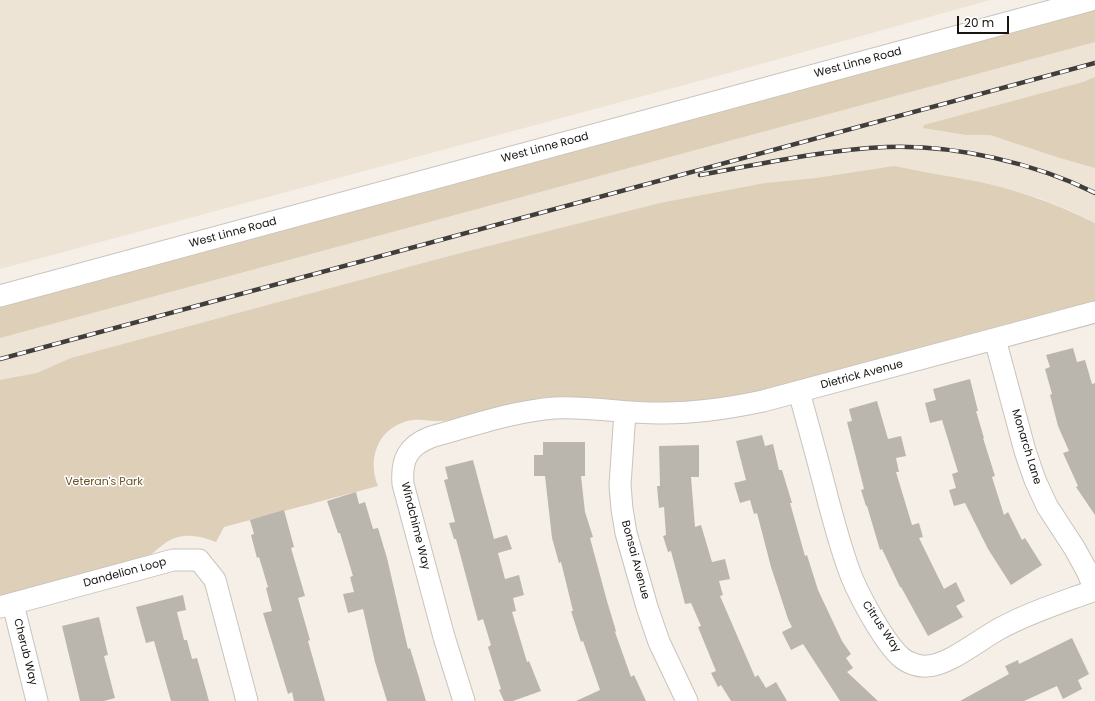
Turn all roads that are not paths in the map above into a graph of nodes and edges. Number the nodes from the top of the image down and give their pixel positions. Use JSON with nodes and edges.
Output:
{"nodes":[{"id":1,"x":1090,"y":0,"type":"edge"},
{"id":2,"x":0,"y":296,"type":"edge"},
{"id":3,"x":1095,"y":312,"type":"edge"},
{"id":4,"x":995,"y":339,"type":"junction"},
{"id":5,"x":799,"y":392,"type":"junction"},
{"id":6,"x":625,"y":412,"type":"junction"},
{"id":7,"x":1095,"y":590,"type":"edge"},
{"id":8,"x":6,"y":606,"type":"edge"},
{"id":9,"x":38,"y":701,"type":"edge"},
{"id":10,"x":247,"y":701,"type":"edge"},
{"id":11,"x":464,"y":701,"type":"edge"},
{"id":12,"x":687,"y":701,"type":"edge"}],
"edges":[{"from":1,"to":2,"type":"street","name":"West Linne Road"},
{"from":3,"to":4,"type":"street","name":"Dietrick Avenue"},
{"from":4,"to":5,"type":"street","name":"Dietrick Avenue"},
{"from":4,"to":7,"type":"street","name":"Monarch Lane"},
{"from":5,"to":6,"type":"street","name":"Dietrick Avenue"},
{"from":5,"to":7,"type":"street","name":"Citrus Way"},
{"from":6,"to":11,"type":"street","name":"Windchime Way"},
{"from":6,"to":12,"type":"street","name":"Bonsai Avenue"},
{"from":8,"to":9,"type":"street","name":"Cherub Way"},
{"from":8,"to":10,"type":"street","name":"Dandelion Loop"}]}
